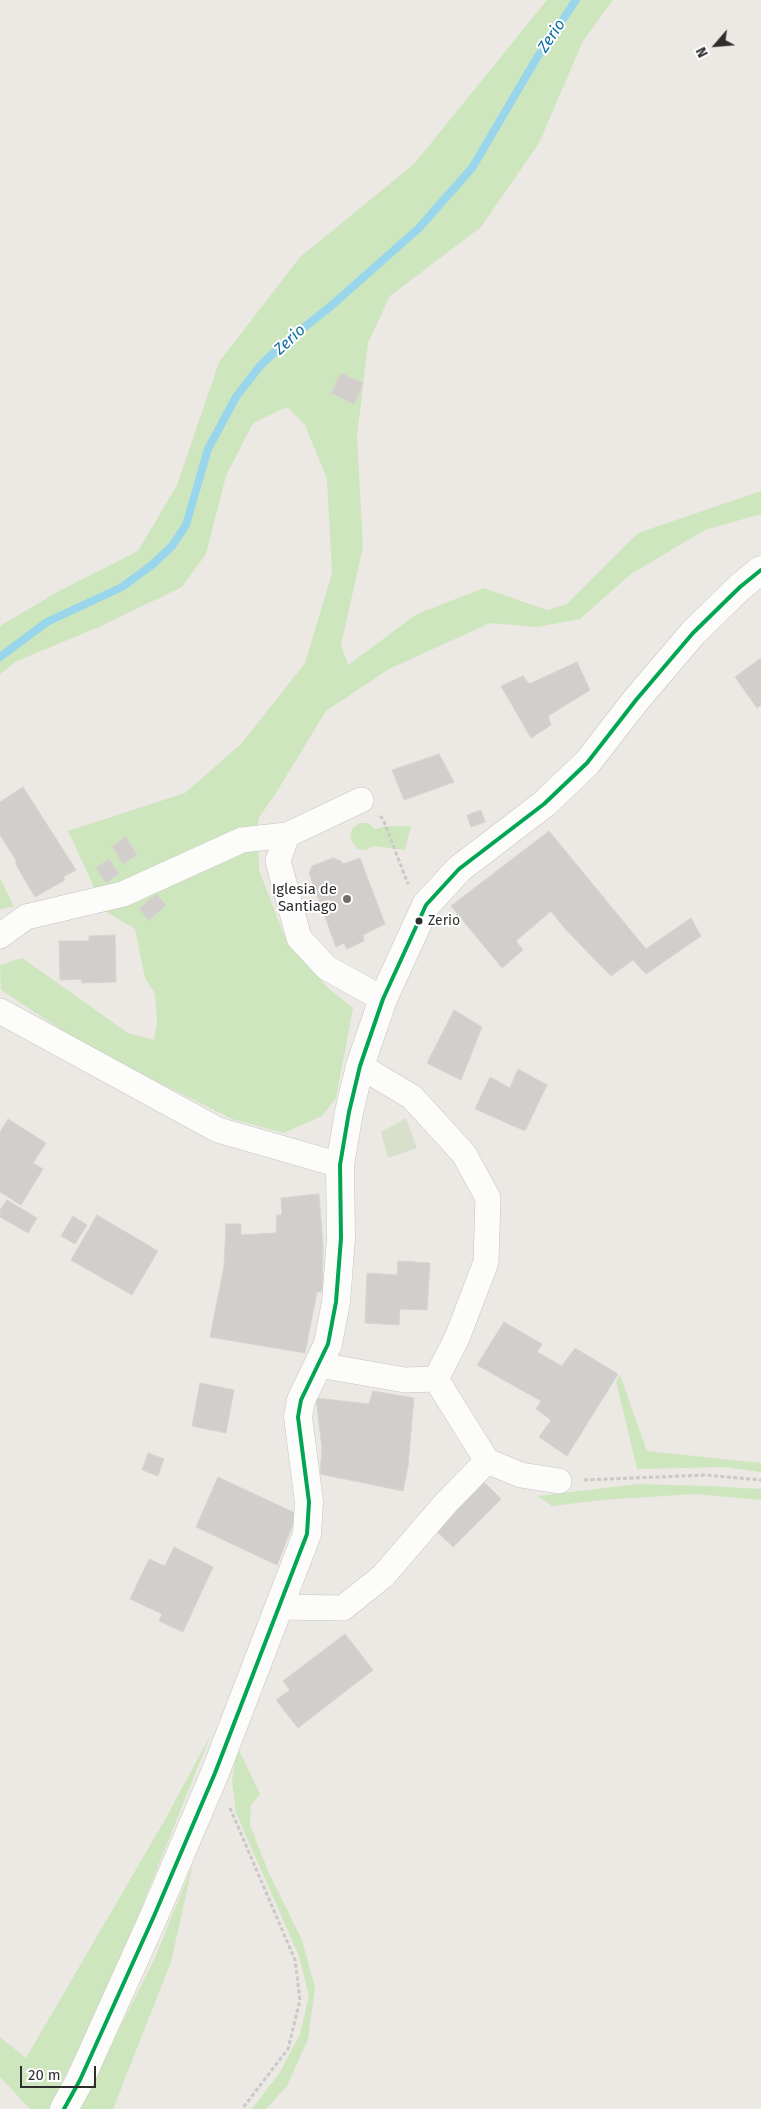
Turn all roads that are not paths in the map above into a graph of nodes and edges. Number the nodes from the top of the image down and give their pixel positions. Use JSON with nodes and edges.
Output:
{"nodes":[{"id":1,"x":761,"y":570,"type":"edge"},
{"id":2,"x":361,"y":800,"type":"road end"},
{"id":3,"x":288,"y":835,"type":"junction"},
{"id":4,"x":0,"y":936,"type":"edge"},
{"id":5,"x":384,"y":999,"type":"junction"},
{"id":6,"x":0,"y":1011,"type":"edge"},
{"id":7,"x":360,"y":1066,"type":"junction"},
{"id":8,"x":340,"y":1165,"type":"junction"},
{"id":9,"x":319,"y":1365,"type":"junction"},
{"id":10,"x":436,"y":1379,"type":"junction"},
{"id":11,"x":487,"y":1461,"type":"junction"},
{"id":12,"x":558,"y":1481,"type":"road end"},
{"id":13,"x":280,"y":1607,"type":"junction"},
{"id":14,"x":64,"y":2109,"type":"edge"}],
"edges":[{"from":1,"to":5,"type":"street"},
{"from":2,"to":3,"type":"street"},
{"from":3,"to":4,"type":"street"},
{"from":3,"to":5,"type":"street"},
{"from":5,"to":7,"type":"street"},
{"from":6,"to":8,"type":"street"},
{"from":7,"to":8,"type":"street"},
{"from":7,"to":10,"type":"street"},
{"from":8,"to":9,"type":"street"},
{"from":9,"to":10,"type":"street"},
{"from":9,"to":13,"type":"street"},
{"from":10,"to":11,"type":"street"},
{"from":11,"to":12,"type":"street"},
{"from":11,"to":13,"type":"street"},
{"from":13,"to":14,"type":"street"}]}
